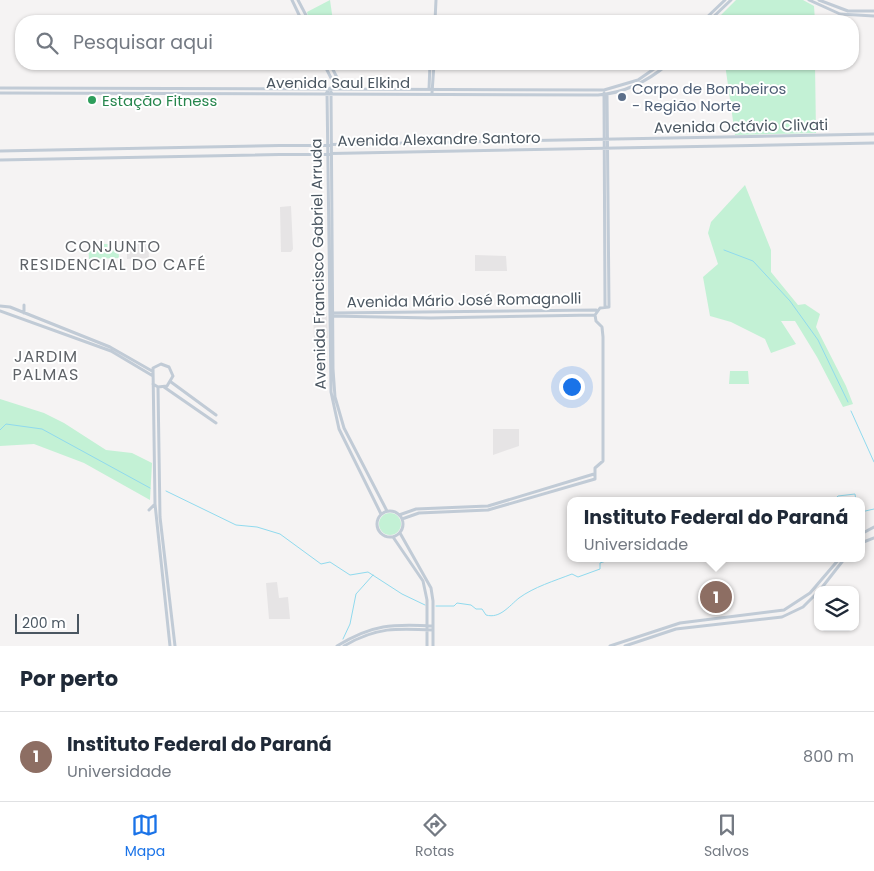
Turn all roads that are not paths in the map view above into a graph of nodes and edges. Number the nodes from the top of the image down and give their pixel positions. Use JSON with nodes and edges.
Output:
{"nodes":[{"id":1,"x":292,"y":0,"type":"edge"},
{"id":2,"x":298,"y":0,"type":"edge"},
{"id":3,"x":436,"y":0,"type":"edge"},
{"id":4,"x":725,"y":0,"type":"edge"},
{"id":5,"x":731,"y":0,"type":"edge"},
{"id":6,"x":809,"y":0,"type":"edge"},
{"id":7,"x":819,"y":0,"type":"edge"},
{"id":8,"x":829,"y":4,"type":"junction"},
{"id":9,"x":817,"y":5,"type":"junction"},
{"id":10,"x":719,"y":6,"type":"junction"},
{"id":11,"x":874,"y":11,"type":"edge"},
{"id":12,"x":299,"y":15,"type":"edge"},
{"id":13,"x":306,"y":15,"type":"edge"},
{"id":14,"x":435,"y":15,"type":"edge"},
{"id":15,"x":709,"y":15,"type":"edge"},
{"id":16,"x":715,"y":15,"type":"edge"},
{"id":17,"x":716,"y":15,"type":"edge"},
{"id":18,"x":848,"y":15,"type":"edge"},
{"id":19,"x":859,"y":15,"type":"edge"},
{"id":20,"x":874,"y":16,"type":"edge"},
{"id":21,"x":327,"y":70,"type":"edge"},
{"id":22,"x":333,"y":70,"type":"edge"},
{"id":23,"x":430,"y":70,"type":"edge"},
{"id":24,"x":434,"y":70,"type":"edge"},
{"id":25,"x":653,"y":70,"type":"edge"},
{"id":26,"x":659,"y":70,"type":"edge"},
{"id":27,"x":0,"y":88,"type":"edge"},
{"id":28,"x":343,"y":89,"type":"junction"},
{"id":29,"x":378,"y":89,"type":"junction"},
{"id":30,"x":429,"y":89,"type":"junction"},
{"id":31,"x":434,"y":89,"type":"junction"},
{"id":32,"x":612,"y":89,"type":"junction"},
{"id":33,"x":620,"y":89,"type":"junction"},
{"id":34,"x":216,"y":90,"type":"junction"},
{"id":35,"x":331,"y":91,"type":"junction"},
{"id":36,"x":393,"y":91,"type":"junction"},
{"id":37,"x":326,"y":92,"type":"junction"},
{"id":38,"x":0,"y":93,"type":"edge"},
{"id":39,"x":373,"y":93,"type":"junction"},
{"id":40,"x":432,"y":93,"type":"junction"},
{"id":41,"x":605,"y":94,"type":"junction"},
{"id":42,"x":874,"y":134,"type":"edge"},
{"id":43,"x":605,"y":140,"type":"junction"},
{"id":44,"x":874,"y":143,"type":"edge"},
{"id":45,"x":326,"y":144,"type":"junction"},
{"id":46,"x":331,"y":144,"type":"junction"},
{"id":47,"x":606,"y":148,"type":"junction"},
{"id":48,"x":0,"y":151,"type":"edge"},
{"id":49,"x":326,"y":152,"type":"junction"},
{"id":50,"x":331,"y":152,"type":"junction"},
{"id":51,"x":0,"y":160,"type":"edge"},
{"id":52,"x":24,"y":305,"type":"dead end"},
{"id":53,"x":0,"y":306,"type":"edge"},
{"id":54,"x":597,"y":310,"type":"junction"},
{"id":55,"x":0,"y":311,"type":"edge"},
{"id":56,"x":24,"y":312,"type":"junction"},
{"id":57,"x":331,"y":314,"type":"junction"},
{"id":58,"x":595,"y":315,"type":"junction"},
{"id":59,"x":153,"y":372,"type":"junction"},
{"id":60,"x":153,"y":377,"type":"junction"},
{"id":61,"x":171,"y":382,"type":"junction"},
{"id":62,"x":153,"y":384,"type":"junction"},
{"id":63,"x":158,"y":387,"type":"junction"},
{"id":64,"x":164,"y":387,"type":"junction"},
{"id":65,"x":193,"y":398,"type":"junction"},
{"id":66,"x":189,"y":404,"type":"junction"},
{"id":67,"x":216,"y":415,"type":"dead end"},
{"id":68,"x":216,"y":423,"type":"dead end"},
{"id":69,"x":594,"y":474,"type":"junction"},
{"id":70,"x":587,"y":476,"type":"junction"},
{"id":71,"x":588,"y":480,"type":"junction"},
{"id":72,"x":155,"y":504,"type":"junction"},
{"id":73,"x":149,"y":510,"type":"dead end"},
{"id":74,"x":387,"y":511,"type":"junction"},
{"id":75,"x":381,"y":514,"type":"junction"},
{"id":76,"x":399,"y":515,"type":"junction"},
{"id":77,"x":158,"y":516,"type":"junction"},
{"id":78,"x":402,"y":519,"type":"junction"},
{"id":79,"x":400,"y":533,"type":"junction"},
{"id":80,"x":393,"y":536,"type":"junction"},
{"id":81,"x":874,"y":538,"type":"edge"},
{"id":82,"x":867,"y":541,"type":"edge"},
{"id":83,"x":837,"y":562,"type":"edge"},
{"id":84,"x":842,"y":562,"type":"edge"},
{"id":85,"x":823,"y":586,"type":"edge"},
{"id":86,"x":814,"y":596,"type":"edge"},
{"id":87,"x":427,"y":628,"type":"junction"},
{"id":88,"x":433,"y":628,"type":"junction"},
{"id":89,"x":350,"y":640,"type":"junction"},
{"id":90,"x":170,"y":646,"type":"edge"},
{"id":91,"x":174,"y":646,"type":"edge"},
{"id":92,"x":337,"y":646,"type":"edge"},
{"id":93,"x":344,"y":646,"type":"edge"},
{"id":94,"x":427,"y":646,"type":"edge"},
{"id":95,"x":433,"y":646,"type":"edge"},
{"id":96,"x":610,"y":646,"type":"edge"},
{"id":97,"x":625,"y":646,"type":"edge"}],
"edges":[{"from":1,"to":12,"type":"street"},
{"from":2,"to":13,"type":"street"},
{"from":3,"to":14,"type":"street"},
{"from":4,"to":10,"type":"street"},
{"from":5,"to":17,"type":"street"},
{"from":6,"to":9,"type":"street"},
{"from":7,"to":8,"type":"street"},
{"from":8,"to":9,"type":"street"},
{"from":8,"to":11,"type":"street"},
{"from":9,"to":18,"type":"street"},
{"from":10,"to":15,"type":"street"},
{"from":10,"to":16,"type":"street"},
{"from":19,"to":20,"type":"street"},
{"from":21,"to":35,"type":"street","name":"Avenida Francisco Gabriel Arruda"},
{"from":22,"to":28,"type":"street"},
{"from":23,"to":30,"type":"street"},
{"from":24,"to":31,"type":"street"},
{"from":25,"to":33,"type":"street","name":"Avenida Saul Elkind"},
{"from":26,"to":33,"type":"street","name":"Avenida Saul Elkind"},
{"from":27,"to":34,"type":"street","name":"Avenida Saul Elkind"},
{"from":28,"to":29,"type":"street","name":"Avenida Saul Elkind"},
{"from":28,"to":35,"type":"street","name":"Avenida Saul Elkind"},
{"from":29,"to":36,"type":"street","name":"Avenida Saul Elkind"},
{"from":29,"to":39,"type":"street"},
{"from":30,"to":31,"type":"street","name":"Avenida Saul Elkind"},
{"from":30,"to":36,"type":"street","name":"Avenida Saul Elkind"},
{"from":30,"to":40,"type":"street"},
{"from":31,"to":32,"type":"street","name":"Avenida Saul Elkind"},
{"from":31,"to":40,"type":"street"},
{"from":32,"to":33,"type":"street","name":"Avenida Saul Elkind"},
{"from":32,"to":41,"type":"street"},
{"from":33,"to":41,"type":"street","name":"Avenida Saul Elkind"},
{"from":34,"to":35,"type":"street","name":"Avenida Saul Elkind"},
{"from":34,"to":37,"type":"street","name":"Avenida Saul Elkind"},
{"from":34,"to":38,"type":"street","name":"Avenida Saul Elkind"},
{"from":35,"to":37,"type":"street"},
{"from":35,"to":39,"type":"street","name":"Avenida Saul Elkind"},
{"from":35,"to":46,"type":"street","name":"Avenida Francisco Gabriel Arruda"},
{"from":36,"to":39,"type":"street","name":"Avenida Saul Elkind"},
{"from":36,"to":40,"type":"street","name":"Avenida Saul Elkind"},
{"from":37,"to":45,"type":"street","name":"Avenida Francisco Gabriel Arruda"},
{"from":40,"to":41,"type":"street","name":"Avenida Saul Elkind"},
{"from":41,"to":43,"type":"street"},
{"from":42,"to":43,"type":"street","name":"Avenida Octávio Clivati"},
{"from":43,"to":46,"type":"street","name":"Avenida Alexandre Santoro"},
{"from":43,"to":47,"type":"street"},
{"from":44,"to":47,"type":"street","name":"Avenida Octávio Clivati"},
{"from":45,"to":46,"type":"street","name":"Avenida Alexandre Santoro"},
{"from":45,"to":48,"type":"street","name":"Avenida Alexandre Santoro"},
{"from":45,"to":49,"type":"street","name":"Avenida Francisco Gabriel Arruda"},
{"from":46,"to":50,"type":"street","name":"Avenida Francisco Gabriel Arruda"},
{"from":47,"to":50,"type":"street","name":"Avenida Alexandre Santoro"},
{"from":47,"to":54,"type":"street"},
{"from":49,"to":50,"type":"street","name":"Avenida Alexandre Santoro"},
{"from":49,"to":51,"type":"street","name":"Avenida Alexandre Santoro"},
{"from":49,"to":57,"type":"street","name":"Avenida Francisco Gabriel Arruda"},
{"from":50,"to":57,"type":"street","name":"Avenida Francisco Gabriel Arruda"},
{"from":52,"to":56,"type":"street"},
{"from":53,"to":56,"type":"street"},
{"from":54,"to":57,"type":"street","name":"Avenida Mário José Romagnolli"},
{"from":54,"to":58,"type":"street"},
{"from":55,"to":60,"type":"street"},
{"from":56,"to":59,"type":"street"},
{"from":57,"to":58,"type":"street","name":"Avenida Mário José Romagnolli"},
{"from":57,"to":74,"type":"street","name":"Avenida Francisco Gabriel Arruda"},
{"from":57,"to":75,"type":"street","name":"Avenida Francisco Gabriel Arruda"},
{"from":58,"to":69,"type":"street"},
{"from":59,"to":60,"type":"street"},
{"from":59,"to":61,"type":"street"},
{"from":60,"to":62,"type":"street"},
{"from":61,"to":64,"type":"street"},
{"from":61,"to":65,"type":"street"},
{"from":62,"to":63,"type":"street"},
{"from":62,"to":72,"type":"street"},
{"from":63,"to":64,"type":"street"},
{"from":63,"to":77,"type":"street"},
{"from":64,"to":66,"type":"street"},
{"from":65,"to":66,"type":"street"},
{"from":65,"to":67,"type":"street"},
{"from":66,"to":68,"type":"street"},
{"from":69,"to":70,"type":"street"},
{"from":69,"to":71,"type":"street"},
{"from":70,"to":71,"type":"street"},
{"from":70,"to":76,"type":"street"},
{"from":71,"to":78,"type":"street"},
{"from":72,"to":73,"type":"street"},
{"from":72,"to":77,"type":"street"},
{"from":74,"to":75,"type":"street"},
{"from":74,"to":76,"type":"street"},
{"from":75,"to":80,"type":"street"},
{"from":76,"to":78,"type":"street"},
{"from":77,"to":90,"type":"street"},
{"from":77,"to":91,"type":"street"},
{"from":78,"to":79,"type":"street"},
{"from":79,"to":80,"type":"street"},
{"from":79,"to":88,"type":"street"},
{"from":80,"to":87,"type":"street"},
{"from":81,"to":82,"type":"street"},
{"from":83,"to":96,"type":"street"},
{"from":84,"to":85,"type":"street"},
{"from":86,"to":97,"type":"street"},
{"from":87,"to":88,"type":"street"},
{"from":87,"to":89,"type":"street"},
{"from":87,"to":94,"type":"street"},
{"from":88,"to":95,"type":"street"},
{"from":89,"to":92,"type":"street"},
{"from":89,"to":93,"type":"street"}]}
